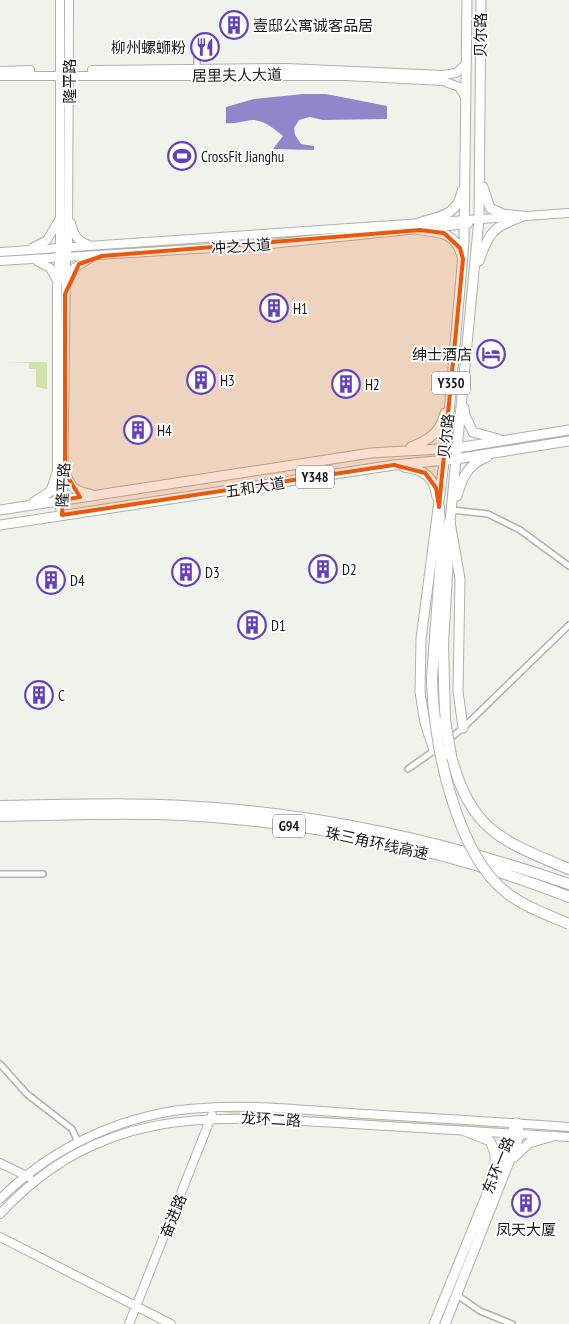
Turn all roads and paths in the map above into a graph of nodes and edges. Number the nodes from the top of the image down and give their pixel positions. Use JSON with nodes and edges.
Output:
{"nodes":[{"id":1,"x":60,"y":0,"type":"edge"},
{"id":2,"x":69,"y":0,"type":"edge"},
{"id":3,"x":467,"y":0,"type":"edge"},
{"id":4,"x":481,"y":0,"type":"edge"},
{"id":5,"x":197,"y":57,"type":"dead end"},
{"id":6,"x":466,"y":64,"type":"junction"},
{"id":7,"x":197,"y":69,"type":"junction"},
{"id":8,"x":0,"y":71,"type":"edge"},
{"id":9,"x":60,"y":73,"type":"junction"},
{"id":10,"x":69,"y":73,"type":"junction"},
{"id":11,"x":0,"y":76,"type":"edge"},
{"id":12,"x":466,"y":98,"type":"junction"},
{"id":13,"x":465,"y":176,"type":"junction"},
{"id":14,"x":480,"y":178,"type":"junction"},
{"id":15,"x":569,"y":213,"type":"edge"},
{"id":16,"x":68,"y":214,"type":"junction"},
{"id":17,"x":523,"y":216,"type":"junction"},
{"id":18,"x":60,"y":218,"type":"junction"},
{"id":19,"x":479,"y":219,"type":"junction"},
{"id":20,"x":465,"y":222,"type":"junction"},
{"id":21,"x":421,"y":226,"type":"junction"},
{"id":22,"x":101,"y":245,"type":"junction"},
{"id":23,"x":64,"y":248,"type":"junction"},
{"id":24,"x":28,"y":250,"type":"junction"},
{"id":25,"x":0,"y":252,"type":"edge"},
{"id":26,"x":102,"y":256,"type":"junction"},
{"id":27,"x":28,"y":259,"type":"junction"},
{"id":28,"x":62,"y":259,"type":"junction"},
{"id":29,"x":462,"y":259,"type":"junction"},
{"id":30,"x":0,"y":262,"type":"edge"},
{"id":31,"x":474,"y":276,"type":"junction"},
{"id":32,"x":57,"y":287,"type":"junction"},
{"id":33,"x":65,"y":294,"type":"junction"},
{"id":34,"x":451,"y":391,"type":"junction"},
{"id":35,"x":463,"y":395,"type":"junction"},
{"id":36,"x":569,"y":430,"type":"edge"},
{"id":37,"x":506,"y":440,"type":"junction"},
{"id":38,"x":569,"y":441,"type":"edge"},
{"id":39,"x":446,"y":447,"type":"junction"},
{"id":40,"x":458,"y":448,"type":"junction"},
{"id":41,"x":398,"y":451,"type":"junction"},
{"id":42,"x":501,"y":452,"type":"junction"},
{"id":43,"x":456,"y":459,"type":"junction"},
{"id":44,"x":444,"y":460,"type":"junction"},
{"id":45,"x":394,"y":465,"type":"junction"},
{"id":46,"x":61,"y":473,"type":"junction"},
{"id":47,"x":100,"y":494,"type":"junction"},
{"id":48,"x":61,"y":500,"type":"junction"},
{"id":49,"x":22,"y":507,"type":"junction"},
{"id":50,"x":439,"y":507,"type":"junction"},
{"id":51,"x":0,"y":510,"type":"edge"},
{"id":52,"x":452,"y":510,"type":"junction"},
{"id":53,"x":62,"y":515,"type":"junction"},
{"id":54,"x":450,"y":522,"type":"junction"},
{"id":55,"x":0,"y":525,"type":"edge"},
{"id":56,"x":569,"y":566,"type":"edge"},
{"id":57,"x":569,"y":626,"type":"edge"},
{"id":58,"x":463,"y":728,"type":"junction"},
{"id":59,"x":434,"y":750,"type":"junction"},
{"id":60,"x":408,"y":769,"type":"dead end"},
{"id":61,"x":0,"y":806,"type":"edge"},
{"id":62,"x":0,"y":816,"type":"edge"},
{"id":63,"x":569,"y":869,"type":"edge"},
{"id":64,"x":0,"y":874,"type":"edge"},
{"id":65,"x":43,"y":874,"type":"dead end"},
{"id":66,"x":569,"y":884,"type":"edge"},
{"id":67,"x":569,"y":896,"type":"edge"},
{"id":68,"x":569,"y":924,"type":"edge"},
{"id":69,"x":0,"y":1064,"type":"edge"},
{"id":70,"x":212,"y":1107,"type":"junction"},
{"id":71,"x":212,"y":1118,"type":"junction"},
{"id":72,"x":516,"y":1123,"type":"junction"},
{"id":73,"x":569,"y":1127,"type":"edge"},
{"id":74,"x":465,"y":1131,"type":"junction"},
{"id":75,"x":510,"y":1134,"type":"junction"},
{"id":76,"x":520,"y":1134,"type":"junction"},
{"id":77,"x":553,"y":1136,"type":"junction"},
{"id":78,"x":569,"y":1137,"type":"edge"},
{"id":79,"x":78,"y":1142,"type":"junction"},
{"id":80,"x":0,"y":1163,"type":"edge"},
{"id":81,"x":508,"y":1165,"type":"junction"},
{"id":82,"x":25,"y":1176,"type":"junction"},
{"id":83,"x":493,"y":1176,"type":"junction"},
{"id":84,"x":35,"y":1181,"type":"junction"},
{"id":85,"x":0,"y":1199,"type":"edge"},
{"id":86,"x":0,"y":1214,"type":"edge"},
{"id":87,"x":0,"y":1237,"type":"edge"},
{"id":88,"x":457,"y":1295,"type":"junction"},
{"id":89,"x":136,"y":1306,"type":"junction"},
{"id":90,"x":129,"y":1324,"type":"edge"},
{"id":91,"x":171,"y":1324,"type":"edge"},
{"id":92,"x":434,"y":1324,"type":"edge"},
{"id":93,"x":445,"y":1324,"type":"edge"},
{"id":94,"x":512,"y":1324,"type":"edge"}],
"edges":[{"from":1,"to":9,"type":"main road","name":"隆平路"},
{"from":2,"to":10,"type":"main road","name":"隆平路"},
{"from":3,"to":6,"type":"main road","name":"贝尔路","number":"Y350"},
{"from":4,"to":14,"type":"main road","name":"贝尔路","number":"Y350"},
{"from":5,"to":7,"type":"street"},
{"from":6,"to":7,"type":"main road","name":"居里夫人大道"},
{"from":6,"to":12,"type":"main road","name":"贝尔路","number":"Y350"},
{"from":7,"to":10,"type":"main road","name":"居里夫人大道"},
{"from":8,"to":9,"type":"main road","name":"居里夫人大道"},
{"from":9,"to":10,"type":"main road","name":"居里夫人大道"},
{"from":9,"to":11,"type":"main road","name":"居里夫人大道"},
{"from":9,"to":18,"type":"main road","name":"隆平路"},
{"from":10,"to":12,"type":"main road","name":"居里夫人大道"},
{"from":10,"to":16,"type":"main road","name":"隆平路"},
{"from":12,"to":13,"type":"main road","name":"贝尔路","number":"Y350"},
{"from":13,"to":20,"type":"main road","name":"贝尔路","number":"Y350"},
{"from":13,"to":21,"type":"main road"},
{"from":14,"to":17,"type":"main road"},
{"from":14,"to":19,"type":"main road","name":"贝尔路","number":"Y350"},
{"from":15,"to":17,"type":"main road","name":"冲之大道"},
{"from":16,"to":22,"type":"main road"},
{"from":16,"to":23,"type":"main road","name":"隆平路"},
{"from":17,"to":19,"type":"main road","name":"冲之大道"},
{"from":17,"to":31,"type":"main road"},
{"from":18,"to":23,"type":"main road","name":"隆平路"},
{"from":18,"to":24,"type":"main road"},
{"from":19,"to":20,"type":"main road","name":"冲之大道"},
{"from":19,"to":31,"type":"main road","name":"贝尔路","number":"Y350"},
{"from":20,"to":21,"type":"main road","name":"冲之大道"},
{"from":20,"to":29,"type":"main road","name":"贝尔路","number":"Y350"},
{"from":21,"to":22,"type":"main road","name":"冲之大道"},
{"from":21,"to":26,"type":"main road","name":"冲之大道"},
{"from":21,"to":29,"type":"main road"},
{"from":22,"to":23,"type":"main road","name":"冲之大道"},
{"from":23,"to":24,"type":"main road","name":"冲之大道"},
{"from":23,"to":28,"type":"main road","name":"隆平路"},
{"from":24,"to":25,"type":"main road","name":"冲之大道"},
{"from":26,"to":28,"type":"main road","name":"冲之大道"},
{"from":26,"to":33,"type":"main road"},
{"from":27,"to":28,"type":"main road","name":"冲之大道"},
{"from":27,"to":30,"type":"main road","name":"冲之大道"},
{"from":27,"to":32,"type":"main road"},
{"from":28,"to":32,"type":"main road","name":"隆平路"},
{"from":28,"to":33,"type":"main road","name":"隆平路"},
{"from":29,"to":34,"type":"main road","name":"贝尔路","number":"Y350"},
{"from":31,"to":35,"type":"main road","name":"贝尔路","number":"Y350"},
{"from":32,"to":46,"type":"main road","name":"隆平路"},
{"from":33,"to":46,"type":"main road","name":"隆平路"},
{"from":34,"to":39,"type":"main road","name":"贝尔路","number":"Y350"},
{"from":34,"to":41,"type":"main road"},
{"from":35,"to":37,"type":"main road"},
{"from":35,"to":40,"type":"main road","name":"贝尔路","number":"Y350"},
{"from":36,"to":37,"type":"main road","name":"五和大道","number":"Y348"},
{"from":37,"to":40,"type":"main road","name":"五和大道","number":"Y348"},
{"from":38,"to":42,"type":"main road","name":"五和大道","number":"Y348"},
{"from":39,"to":40,"type":"main road","name":"五和大道","number":"Y348"},
{"from":39,"to":41,"type":"main road","name":"五和大道","number":"Y348"},
{"from":39,"to":44,"type":"main road","name":"贝尔路","number":"Y350"},
{"from":40,"to":43,"type":"main road","name":"贝尔路","number":"Y350"},
{"from":41,"to":47,"type":"main road","name":"五和大道","number":"Y348"},
{"from":42,"to":43,"type":"main road","name":"五和大道","number":"Y348"},
{"from":42,"to":52,"type":"main road"},
{"from":43,"to":44,"type":"main road","name":"五和大道","number":"Y348"},
{"from":43,"to":52,"type":"main road","name":"贝尔路","number":"Y350"},
{"from":44,"to":45,"type":"main road","name":"五和大道","number":"Y348"},
{"from":44,"to":50,"type":"main road","name":"贝尔路","number":"Y350"},
{"from":45,"to":50,"type":"main road"},
{"from":45,"to":53,"type":"main road","name":"五和大道","number":"Y348"},
{"from":46,"to":47,"type":"main road"},
{"from":46,"to":48,"type":"main road","name":"隆平路"},
{"from":46,"to":49,"type":"main road"},
{"from":47,"to":48,"type":"main road","name":"五和大道","number":"Y348"},
{"from":48,"to":49,"type":"main road","name":"五和大道","number":"Y348"},
{"from":48,"to":53,"type":"main road","name":"隆平路"},
{"from":49,"to":51,"type":"main road","name":"五和大道","number":"Y348"},
{"from":50,"to":59,"type":"main road","name":"贝尔路","number":"Y350"},
{"from":50,"to":68,"type":"highway","bridge":true},
{"from":52,"to":54,"type":"main road","name":"贝尔路","number":"Y350"},
{"from":52,"to":56,"type":"street"},
{"from":53,"to":55,"type":"main road","name":"五和大道","number":"Y348"},
{"from":54,"to":58,"type":"main road","name":"贝尔路","number":"Y350"},
{"from":54,"to":63,"type":"highway","bridge":true},
{"from":57,"to":58,"type":"street"},
{"from":58,"to":59,"type":"street"},
{"from":59,"to":60,"type":"street"},
{"from":61,"to":66,"type":"highway","name":"珠三角环线高速","number":"G94"},
{"from":62,"to":67,"type":"highway","name":"珠三角环线高速","number":"G94"},
{"from":64,"to":65,"type":"street"},
{"from":69,"to":79,"type":"street"},
{"from":70,"to":71,"type":"main road","name":"奋进路"},
{"from":70,"to":72,"type":"main road","name":"龙环二路"},
{"from":70,"to":79,"type":"main road","name":"龙环二路"},
{"from":71,"to":74,"type":"main road","name":"龙环二路"},
{"from":71,"to":84,"type":"main road","name":"龙环二路"},
{"from":71,"to":89,"type":"main road","name":"奋进路"},
{"from":72,"to":73,"type":"main road","name":"龙环二路"},
{"from":72,"to":75,"type":"main road","name":"东环一路"},
{"from":72,"to":76,"type":"main road","name":"东环一路"},
{"from":74,"to":75,"type":"main road","name":"龙环二路"},
{"from":74,"to":83,"type":"main road"},
{"from":75,"to":76,"type":"main road","name":"龙环二路"},
{"from":75,"to":83,"type":"main road","name":"东环一路"},
{"from":76,"to":77,"type":"main road","name":"龙环二路"},
{"from":76,"to":81,"type":"main road","name":"东环一路"},
{"from":77,"to":78,"type":"main road","name":"龙环二路"},
{"from":77,"to":81,"type":"main road"},
{"from":79,"to":82,"type":"main road","name":"龙环二路"},
{"from":80,"to":82,"type":"main road"},
{"from":81,"to":88,"type":"main road","name":"东环一路"},
{"from":82,"to":84,"type":"main road"},
{"from":82,"to":85,"type":"main road","name":"龙环二路"},
{"from":83,"to":92,"type":"main road","name":"东环一路"},
{"from":84,"to":86,"type":"main road","name":"龙环二路"},
{"from":87,"to":89,"type":"main road"},
{"from":88,"to":93,"type":"main road","name":"东环一路"},
{"from":88,"to":94,"type":"street"},
{"from":89,"to":90,"type":"main road","name":"奋进路"},
{"from":89,"to":91,"type":"main road"}]}
